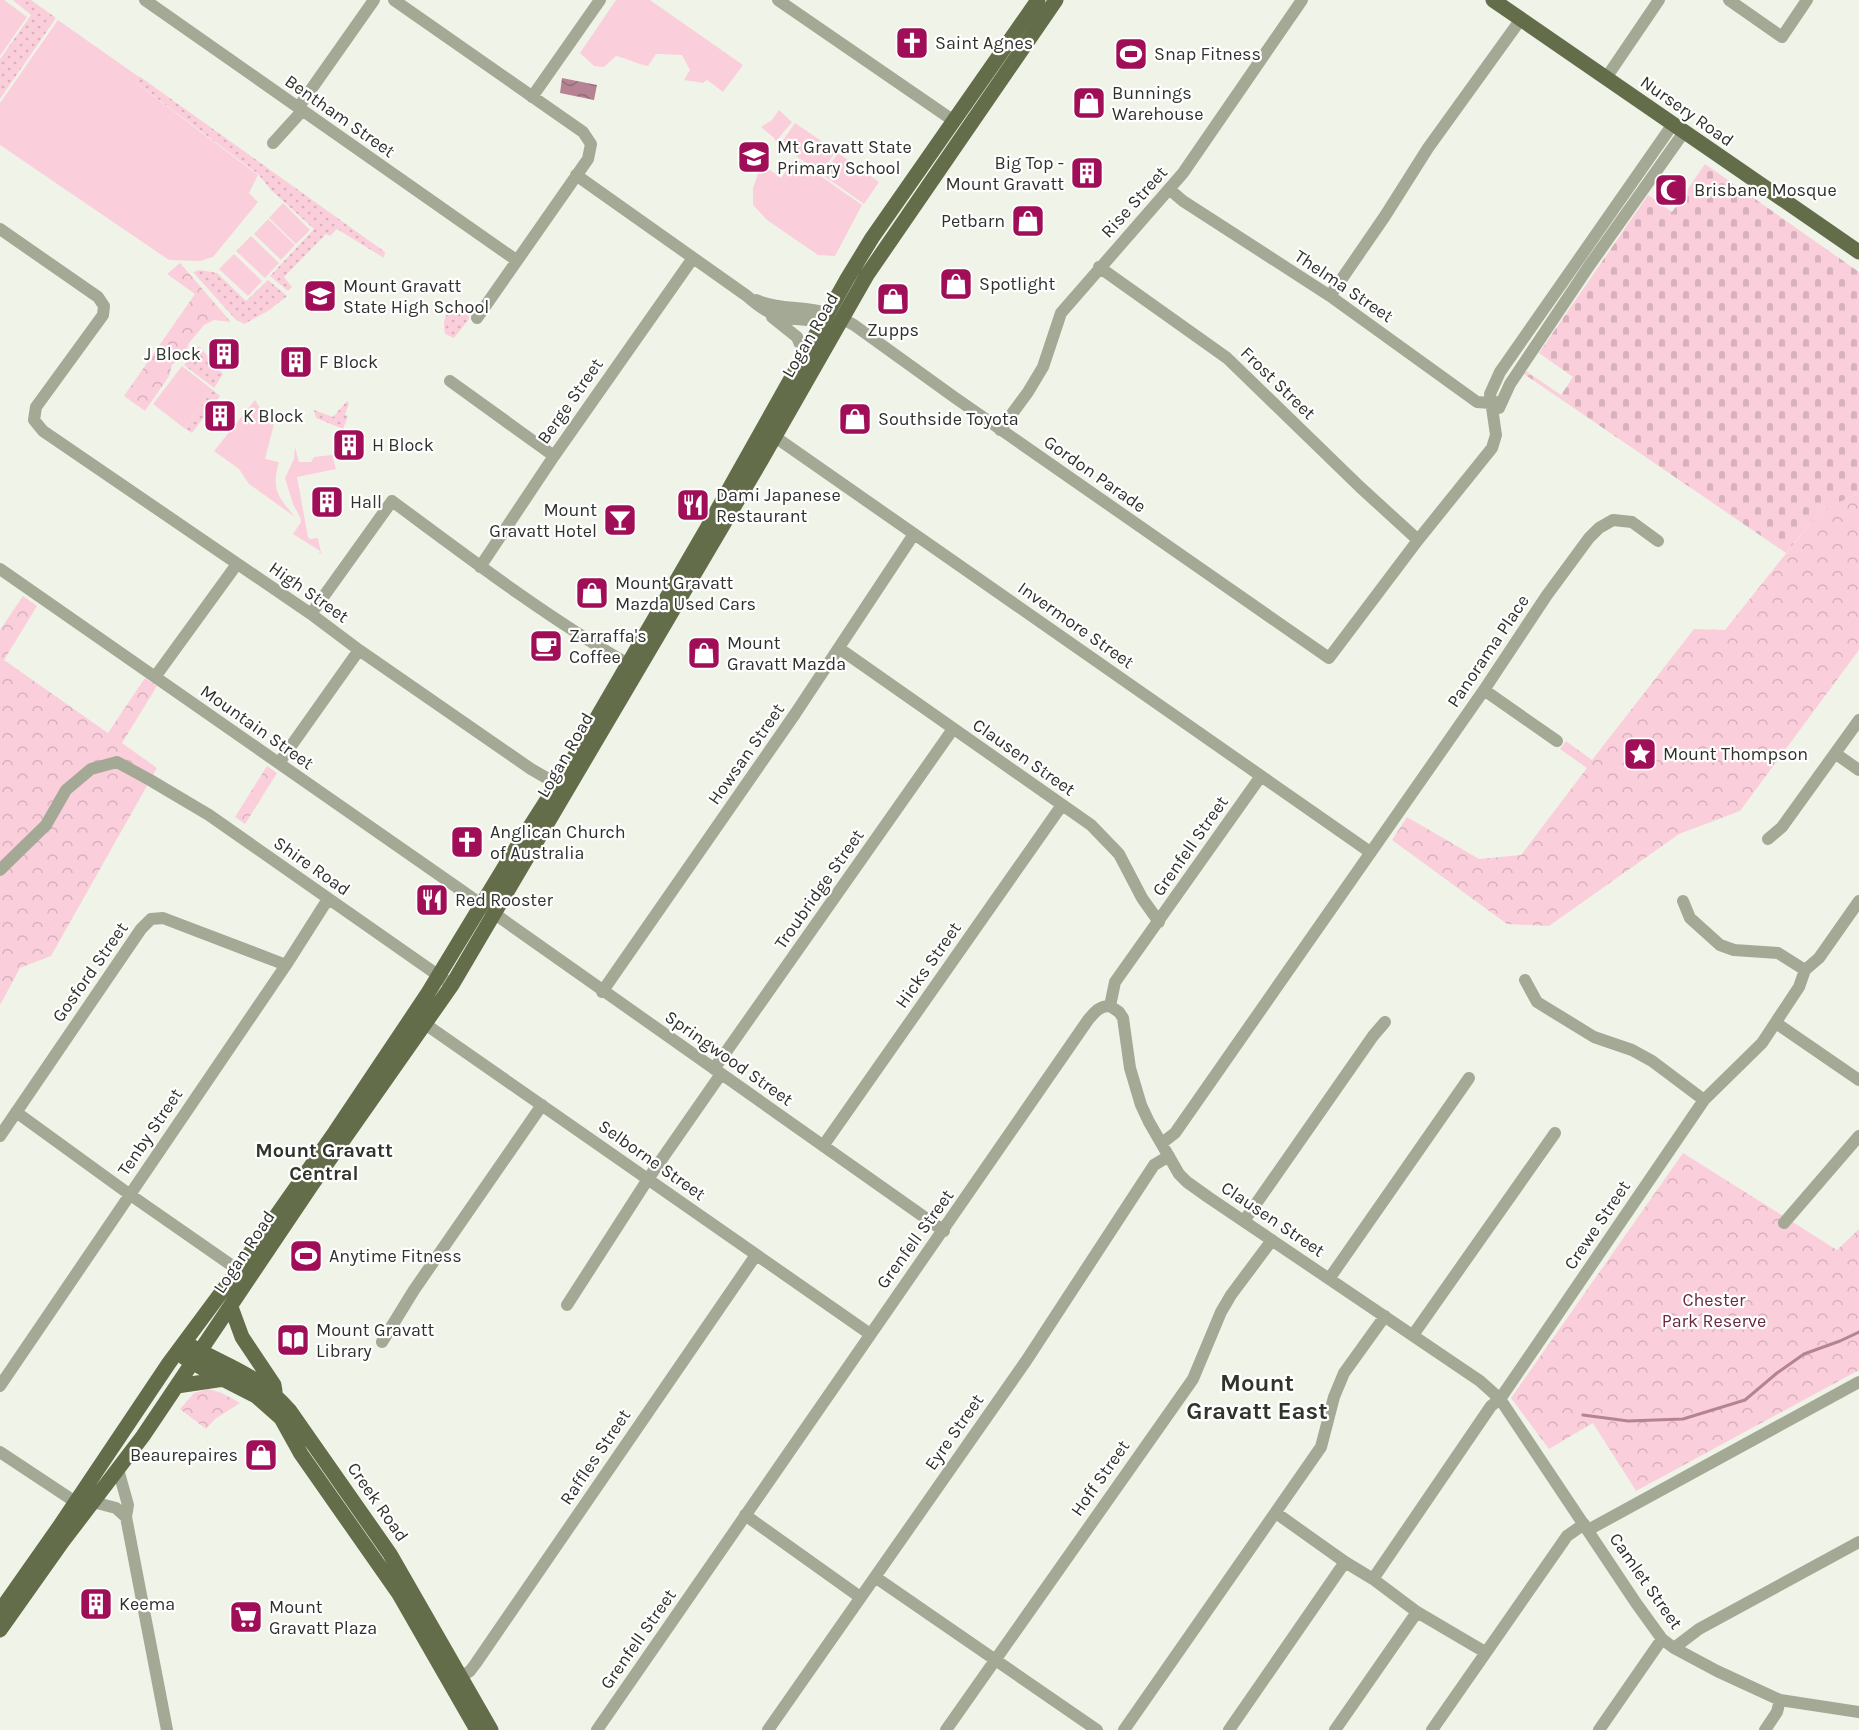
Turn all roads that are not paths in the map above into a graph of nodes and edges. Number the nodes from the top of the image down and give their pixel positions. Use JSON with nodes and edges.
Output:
{"nodes":[{"id":1,"x":144,"y":0,"type":"edge"},
{"id":2,"x":374,"y":0,"type":"edge"},
{"id":3,"x":394,"y":0,"type":"edge"},
{"id":4,"x":600,"y":0,"type":"edge"},
{"id":5,"x":777,"y":0,"type":"edge"},
{"id":6,"x":1038,"y":0,"type":"edge"},
{"id":7,"x":1056,"y":0,"type":"edge"},
{"id":8,"x":1302,"y":0,"type":"edge"},
{"id":9,"x":1493,"y":0,"type":"edge"},
{"id":10,"x":1659,"y":0,"type":"edge"},
{"id":11,"x":1729,"y":0,"type":"edge"},
{"id":12,"x":1807,"y":0,"type":"edge"},
{"id":13,"x":1521,"y":19,"type":"junction"},
{"id":14,"x":1606,"y":78,"type":"junction"},
{"id":15,"x":532,"y":97,"type":"junction"},
{"id":16,"x":300,"y":110,"type":"junction"},
{"id":17,"x":954,"y":121,"type":"junction"},
{"id":18,"x":1678,"y":128,"type":"junction"},
{"id":19,"x":273,"y":143,"type":"dead end"},
{"id":20,"x":576,"y":175,"type":"junction"},
{"id":21,"x":1169,"y":189,"type":"junction"},
{"id":22,"x":0,"y":229,"type":"edge"},
{"id":23,"x":1859,"y":252,"type":"edge"},
{"id":24,"x":693,"y":258,"type":"junction"},
{"id":25,"x":516,"y":260,"type":"junction"},
{"id":26,"x":1100,"y":267,"type":"junction"},
{"id":27,"x":747,"y":296,"type":"junction"},
{"id":28,"x":1330,"y":296,"type":"junction"},
{"id":29,"x":762,"y":310,"type":"junction"},
{"id":30,"x":824,"y":317,"type":"junction"},
{"id":31,"x":477,"y":318,"type":"dead end"},
{"id":32,"x":842,"y":318,"type":"junction"},
{"id":33,"x":804,"y":354,"type":"junction"},
{"id":34,"x":450,"y":381,"type":"dead end"},
{"id":35,"x":1496,"y":403,"type":"junction"},
{"id":36,"x":1000,"y":430,"type":"junction"},
{"id":37,"x":768,"y":432,"type":"junction"},
{"id":38,"x":554,"y":456,"type":"junction"},
{"id":39,"x":914,"y":534,"type":"junction"},
{"id":40,"x":1418,"y":540,"type":"junction"},
{"id":41,"x":1659,"y":541,"type":"dead end"},
{"id":42,"x":237,"y":564,"type":"junction"},
{"id":43,"x":480,"y":567,"type":"junction"},
{"id":44,"x":0,"y":569,"type":"edge"},
{"id":45,"x":311,"y":614,"type":"junction"},
{"id":46,"x":840,"y":649,"type":"junction"},
{"id":47,"x":359,"y":650,"type":"junction"},
{"id":48,"x":628,"y":664,"type":"junction"},
{"id":49,"x":155,"y":677,"type":"junction"},
{"id":50,"x":1484,"y":690,"type":"junction"},
{"id":51,"x":1859,"y":720,"type":"edge"},
{"id":52,"x":952,"y":729,"type":"junction"},
{"id":53,"x":1557,"y":741,"type":"dead end"},
{"id":54,"x":1836,"y":754,"type":"junction"},
{"id":55,"x":279,"y":763,"type":"junction"},
{"id":56,"x":1859,"y":770,"type":"edge"},
{"id":57,"x":1261,"y":776,"type":"junction"},
{"id":58,"x":563,"y":787,"type":"junction"},
{"id":59,"x":1062,"y":805,"type":"junction"},
{"id":60,"x":1767,"y":839,"type":"dead end"},
{"id":61,"x":1370,"y":852,"type":"junction"},
{"id":62,"x":0,"y":870,"type":"edge"},
{"id":63,"x":328,"y":899,"type":"junction"},
{"id":64,"x":1683,"y":901,"type":"dead end"},
{"id":65,"x":1859,"y":901,"type":"edge"},
{"id":66,"x":487,"y":910,"type":"junction"},
{"id":67,"x":1159,"y":922,"type":"junction"},
{"id":68,"x":286,"y":965,"type":"junction"},
{"id":69,"x":1805,"y":970,"type":"junction"},
{"id":70,"x":439,"y":976,"type":"junction"},
{"id":71,"x":1525,"y":980,"type":"dead end"},
{"id":72,"x":452,"y":985,"type":"junction"},
{"id":73,"x":602,"y":992,"type":"junction"},
{"id":74,"x":1110,"y":1006,"type":"junction"},
{"id":75,"x":419,"y":1019,"type":"junction"},
{"id":76,"x":1385,"y":1022,"type":"dead end"},
{"id":77,"x":1776,"y":1023,"type":"junction"},
{"id":78,"x":718,"y":1072,"type":"junction"},
{"id":79,"x":1469,"y":1078,"type":"dead end"},
{"id":80,"x":1859,"y":1080,"type":"edge"},
{"id":81,"x":1704,"y":1100,"type":"junction"},
{"id":82,"x":542,"y":1105,"type":"junction"},
{"id":83,"x":16,"y":1112,"type":"junction"},
{"id":84,"x":1555,"y":1133,"type":"dead end"},
{"id":85,"x":0,"y":1136,"type":"edge"},
{"id":86,"x":1859,"y":1136,"type":"edge"},
{"id":87,"x":1162,"y":1143,"type":"junction"},
{"id":88,"x":823,"y":1146,"type":"junction"},
{"id":89,"x":1169,"y":1156,"type":"junction"},
{"id":90,"x":648,"y":1179,"type":"junction"},
{"id":91,"x":129,"y":1194,"type":"junction"},
{"id":92,"x":1244,"y":1221,"type":"junction"},
{"id":93,"x":1784,"y":1223,"type":"dead end"},
{"id":94,"x":944,"y":1231,"type":"junction"},
{"id":95,"x":1272,"y":1240,"type":"junction"},
{"id":96,"x":756,"y":1255,"type":"junction"},
{"id":97,"x":244,"y":1274,"type":"junction"},
{"id":98,"x":1329,"y":1279,"type":"junction"},
{"id":99,"x":567,"y":1305,"type":"dead end"},
{"id":100,"x":231,"y":1307,"type":"junction"},
{"id":101,"x":1385,"y":1316,"type":"junction"},
{"id":102,"x":870,"y":1334,"type":"junction"},
{"id":103,"x":1413,"y":1335,"type":"junction"},
{"id":104,"x":382,"y":1341,"type":"dead end"},
{"id":105,"x":181,"y":1347,"type":"junction"},
{"id":106,"x":197,"y":1357,"type":"junction"},
{"id":107,"x":224,"y":1379,"type":"junction"},
{"id":108,"x":1859,"y":1382,"type":"edge"},
{"id":109,"x":0,"y":1386,"type":"edge"},
{"id":110,"x":177,"y":1386,"type":"junction"},
{"id":111,"x":276,"y":1395,"type":"junction"},
{"id":112,"x":1500,"y":1399,"type":"junction"},
{"id":113,"x":0,"y":1452,"type":"edge"},
{"id":114,"x":118,"y":1469,"type":"junction"},
{"id":115,"x":85,"y":1505,"type":"junction"},
{"id":116,"x":1276,"y":1513,"type":"junction"},
{"id":117,"x":745,"y":1515,"type":"junction"},
{"id":118,"x":126,"y":1517,"type":"junction"},
{"id":119,"x":1586,"y":1527,"type":"junction"},
{"id":120,"x":1859,"y":1542,"type":"edge"},
{"id":121,"x":1345,"y":1562,"type":"junction"},
{"id":122,"x":875,"y":1576,"type":"junction"},
{"id":123,"x":1373,"y":1579,"type":"junction"},
{"id":124,"x":860,"y":1597,"type":"junction"},
{"id":125,"x":0,"y":1611,"type":"edge"},
{"id":126,"x":1418,"y":1612,"type":"junction"},
{"id":127,"x":0,"y":1630,"type":"edge"},
{"id":128,"x":1662,"y":1639,"type":"junction"},
{"id":129,"x":1674,"y":1648,"type":"junction"},
{"id":130,"x":1485,"y":1652,"type":"junction"},
{"id":131,"x":995,"y":1659,"type":"junction"},
{"id":132,"x":461,"y":1677,"type":"junction"},
{"id":133,"x":1780,"y":1700,"type":"junction"},
{"id":134,"x":1859,"y":1712,"type":"edge"},
{"id":135,"x":167,"y":1730,"type":"edge"},
{"id":136,"x":477,"y":1730,"type":"edge"},
{"id":137,"x":491,"y":1730,"type":"edge"},
{"id":138,"x":597,"y":1730,"type":"edge"},
{"id":139,"x":768,"y":1730,"type":"edge"},
{"id":140,"x":946,"y":1730,"type":"edge"},
{"id":141,"x":1097,"y":1730,"type":"edge"},
{"id":142,"x":1124,"y":1730,"type":"edge"},
{"id":143,"x":1229,"y":1730,"type":"edge"},
{"id":144,"x":1335,"y":1730,"type":"edge"},
{"id":145,"x":1432,"y":1730,"type":"edge"},
{"id":146,"x":1599,"y":1730,"type":"edge"},
{"id":147,"x":1765,"y":1730,"type":"edge"}],
"edges":[{"from":1,"to":16,"type":"street","name":"Bentham Street"},
{"from":2,"to":16,"type":"street"},
{"from":3,"to":15,"type":"street"},
{"from":4,"to":15,"type":"street"},
{"from":5,"to":17,"type":"street"},
{"from":6,"to":17,"type":"main road","name":"Logan Road"},
{"from":7,"to":32,"type":"main road","name":"Logan Road"},
{"from":8,"to":21,"type":"street","name":"Rise Street"},
{"from":9,"to":13,"type":"main road","name":"Nursery Road"},
{"from":10,"to":14,"type":"street"},
{"from":11,"to":12,"type":"street"},
{"from":13,"to":14,"type":"main road","name":"Nursery Road"},
{"from":13,"to":28,"type":"street"},
{"from":14,"to":18,"type":"main road","name":"Nursery Road"},
{"from":15,"to":20,"type":"street"},
{"from":16,"to":19,"type":"street"},
{"from":16,"to":25,"type":"street","name":"Bentham Street"},
{"from":17,"to":30,"type":"main road","name":"Logan Road"},
{"from":18,"to":23,"type":"main road","name":"Nursery Road"},
{"from":18,"to":35,"type":"street"},
{"from":20,"to":24,"type":"street"},
{"from":20,"to":25,"type":"street"},
{"from":21,"to":26,"type":"street","name":"Rise Street"},
{"from":21,"to":28,"type":"street","name":"Thelma Street"},
{"from":22,"to":42,"type":"street","name":"High Street"},
{"from":24,"to":27,"type":"street"},
{"from":24,"to":38,"type":"street","name":"Berge Street"},
{"from":25,"to":31,"type":"street"},
{"from":26,"to":36,"type":"street","name":"Rise Street"},
{"from":26,"to":40,"type":"street","name":"Frost Street"},
{"from":27,"to":29,"type":"street"},
{"from":27,"to":30,"type":"street"},
{"from":28,"to":35,"type":"street","name":"Thelma Street"},
{"from":29,"to":30,"type":"street"},
{"from":29,"to":33,"type":"street"},
{"from":30,"to":32,"type":"main road"},
{"from":30,"to":33,"type":"main road","name":"Logan Road"},
{"from":32,"to":36,"type":"street","name":"Gordon Parade"},
{"from":32,"to":37,"type":"main road","name":"Logan Road"},
{"from":33,"to":37,"type":"main road","name":"Logan Road"},
{"from":34,"to":38,"type":"street"},
{"from":35,"to":40,"type":"street"},
{"from":36,"to":40,"type":"street","name":"Gordon Parade"},
{"from":37,"to":39,"type":"street","name":"Invermore Street"},
{"from":37,"to":48,"type":"main road","name":"Logan Road"},
{"from":37,"to":58,"type":"main road","name":"Logan Road"},
{"from":38,"to":43,"type":"street","name":"Berge Street"},
{"from":39,"to":46,"type":"street","name":"Howsan Street"},
{"from":39,"to":57,"type":"street","name":"Invermore Street"},
{"from":41,"to":50,"type":"street","name":"Panorama Place"},
{"from":42,"to":45,"type":"street","name":"High Street"},
{"from":42,"to":49,"type":"street"},
{"from":43,"to":45,"type":"street"},
{"from":43,"to":48,"type":"street"},
{"from":44,"to":49,"type":"street","name":"Mountain Street"},
{"from":45,"to":47,"type":"street","name":"High Street"},
{"from":46,"to":52,"type":"street","name":"Clausen Street"},
{"from":46,"to":73,"type":"street","name":"Howsan Street"},
{"from":47,"to":55,"type":"street"},
{"from":47,"to":58,"type":"street","name":"High Street"},
{"from":48,"to":58,"type":"main road","name":"Logan Road"},
{"from":49,"to":55,"type":"street","name":"Mountain Street"},
{"from":50,"to":53,"type":"street"},
{"from":50,"to":61,"type":"street","name":"Panorama Place"},
{"from":51,"to":54,"type":"street"},
{"from":52,"to":59,"type":"street","name":"Clausen Street"},
{"from":52,"to":78,"type":"street","name":"Troubridge Street"},
{"from":54,"to":56,"type":"street"},
{"from":54,"to":60,"type":"street"},
{"from":55,"to":66,"type":"street","name":"Mountain Street"},
{"from":57,"to":61,"type":"street","name":"Invermore Street"},
{"from":57,"to":67,"type":"street","name":"Grenfell Street"},
{"from":58,"to":66,"type":"main road","name":"Logan Road"},
{"from":59,"to":67,"type":"street","name":"Clausen Street"},
{"from":59,"to":88,"type":"street","name":"Hicks Street"},
{"from":61,"to":87,"type":"street","name":"Panorama Place"},
{"from":62,"to":63,"type":"street","name":"Shire Road"},
{"from":63,"to":68,"type":"street","name":"Tenby Street"},
{"from":63,"to":70,"type":"street","name":"Shire Road"},
{"from":64,"to":69,"type":"street"},
{"from":65,"to":69,"type":"street","name":"Crewe Street"},
{"from":66,"to":70,"type":"main road","name":"Logan Road"},
{"from":66,"to":72,"type":"main road","name":"Logan Road"},
{"from":66,"to":73,"type":"street","name":"Springwood Street"},
{"from":67,"to":74,"type":"street","name":"Grenfell Street"},
{"from":68,"to":83,"type":"street","name":"Gosford Street"},
{"from":68,"to":91,"type":"street","name":"Tenby Street"},
{"from":69,"to":77,"type":"street","name":"Crewe Street"},
{"from":70,"to":72,"type":"street","name":"Shire Road"},
{"from":70,"to":75,"type":"main road","name":"Logan Road"},
{"from":71,"to":81,"type":"street"},
{"from":72,"to":75,"type":"main road","name":"Logan Road"},
{"from":73,"to":78,"type":"street","name":"Springwood Street"},
{"from":74,"to":87,"type":"street","name":"Clausen Street"},
{"from":74,"to":94,"type":"street","name":"Grenfell Street"},
{"from":75,"to":82,"type":"street","name":"Selborne Street"},
{"from":75,"to":97,"type":"main road","name":"Logan Road"},
{"from":76,"to":92,"type":"street"},
{"from":77,"to":80,"type":"street"},
{"from":77,"to":81,"type":"street","name":"Crewe Street"},
{"from":78,"to":88,"type":"street","name":"Springwood Street"},
{"from":78,"to":90,"type":"street","name":"Troubridge Street"},
{"from":79,"to":98,"type":"street"},
{"from":81,"to":112,"type":"street","name":"Crewe Street"},
{"from":82,"to":90,"type":"street","name":"Selborne Street"},
{"from":82,"to":104,"type":"street"},
{"from":83,"to":85,"type":"street","name":"Gosford Street"},
{"from":83,"to":91,"type":"street"},
{"from":84,"to":103,"type":"street"},
{"from":86,"to":93,"type":"street"},
{"from":87,"to":89,"type":"street","name":"Clausen Street"},
{"from":88,"to":94,"type":"street","name":"Springwood Street"},
{"from":89,"to":92,"type":"street","name":"Clausen Street"},
{"from":89,"to":122,"type":"street","name":"Eyre Street"},
{"from":90,"to":96,"type":"street","name":"Selborne Street"},
{"from":90,"to":99,"type":"street","name":"Troubridge Street"},
{"from":91,"to":97,"type":"street"},
{"from":91,"to":109,"type":"street","name":"Tenby Street"},
{"from":92,"to":95,"type":"street","name":"Clausen Street"},
{"from":94,"to":102,"type":"street","name":"Grenfell Street"},
{"from":95,"to":98,"type":"street","name":"Clausen Street"},
{"from":95,"to":131,"type":"street","name":"Hoff Street"},
{"from":96,"to":102,"type":"street","name":"Selborne Street"},
{"from":96,"to":132,"type":"street","name":"Raffles Street"},
{"from":97,"to":100,"type":"main road","name":"Logan Road"},
{"from":97,"to":105,"type":"main road","name":"Logan Road"},
{"from":98,"to":101,"type":"street","name":"Clausen Street"},
{"from":100,"to":106,"type":"main road","name":"Logan Road"},
{"from":100,"to":111,"type":"main road"},
{"from":101,"to":103,"type":"street","name":"Clausen Street"},
{"from":101,"to":116,"type":"street"},
{"from":102,"to":117,"type":"street","name":"Grenfell Street"},
{"from":103,"to":112,"type":"street","name":"Clausen Street"},
{"from":105,"to":106,"type":"main road","name":"Creek Road"},
{"from":105,"to":115,"type":"main road","name":"Logan Road"},
{"from":106,"to":107,"type":"main road","name":"Creek Road"},
{"from":106,"to":110,"type":"main road","name":"Logan Road"},
{"from":106,"to":111,"type":"main road","name":"Creek Road"},
{"from":107,"to":110,"type":"main road"},
{"from":107,"to":136,"type":"main road","name":"Creek Road"},
{"from":108,"to":119,"type":"street"},
{"from":110,"to":114,"type":"main road","name":"Logan Road"},
{"from":111,"to":132,"type":"main road","name":"Creek Road"},
{"from":112,"to":119,"type":"street","name":"Camlet Street"},
{"from":112,"to":123,"type":"street","name":"Crewe Street"},
{"from":113,"to":115,"type":"street"},
{"from":114,"to":115,"type":"main road","name":"Logan Road"},
{"from":114,"to":118,"type":"street"},
{"from":115,"to":118,"type":"street"},
{"from":115,"to":125,"type":"main road","name":"Logan Road"},
{"from":115,"to":127,"type":"main road","name":"Logan Road"},
{"from":116,"to":121,"type":"street"},
{"from":116,"to":142,"type":"street"},
{"from":117,"to":124,"type":"street"},
{"from":117,"to":138,"type":"street","name":"Grenfell Street"},
{"from":118,"to":135,"type":"street"},
{"from":119,"to":128,"type":"street","name":"Camlet Street"},
{"from":119,"to":130,"type":"street"},
{"from":120,"to":129,"type":"street"},
{"from":121,"to":123,"type":"street"},
{"from":121,"to":143,"type":"street"},
{"from":122,"to":124,"type":"street","name":"Eyre Street"},
{"from":122,"to":131,"type":"street"},
{"from":123,"to":126,"type":"street"},
{"from":124,"to":139,"type":"street","name":"Eyre Street"},
{"from":126,"to":130,"type":"street"},
{"from":126,"to":144,"type":"street"},
{"from":128,"to":129,"type":"street","name":"Camlet Street"},
{"from":128,"to":146,"type":"street"},
{"from":129,"to":133,"type":"street","name":"Camlet Street"},
{"from":130,"to":145,"type":"street"},
{"from":131,"to":140,"type":"street","name":"Hoff Street"},
{"from":131,"to":141,"type":"street"},
{"from":132,"to":137,"type":"main road","name":"Creek Road"},
{"from":133,"to":134,"type":"street","name":"Camlet Street"},
{"from":133,"to":147,"type":"street"}]}
